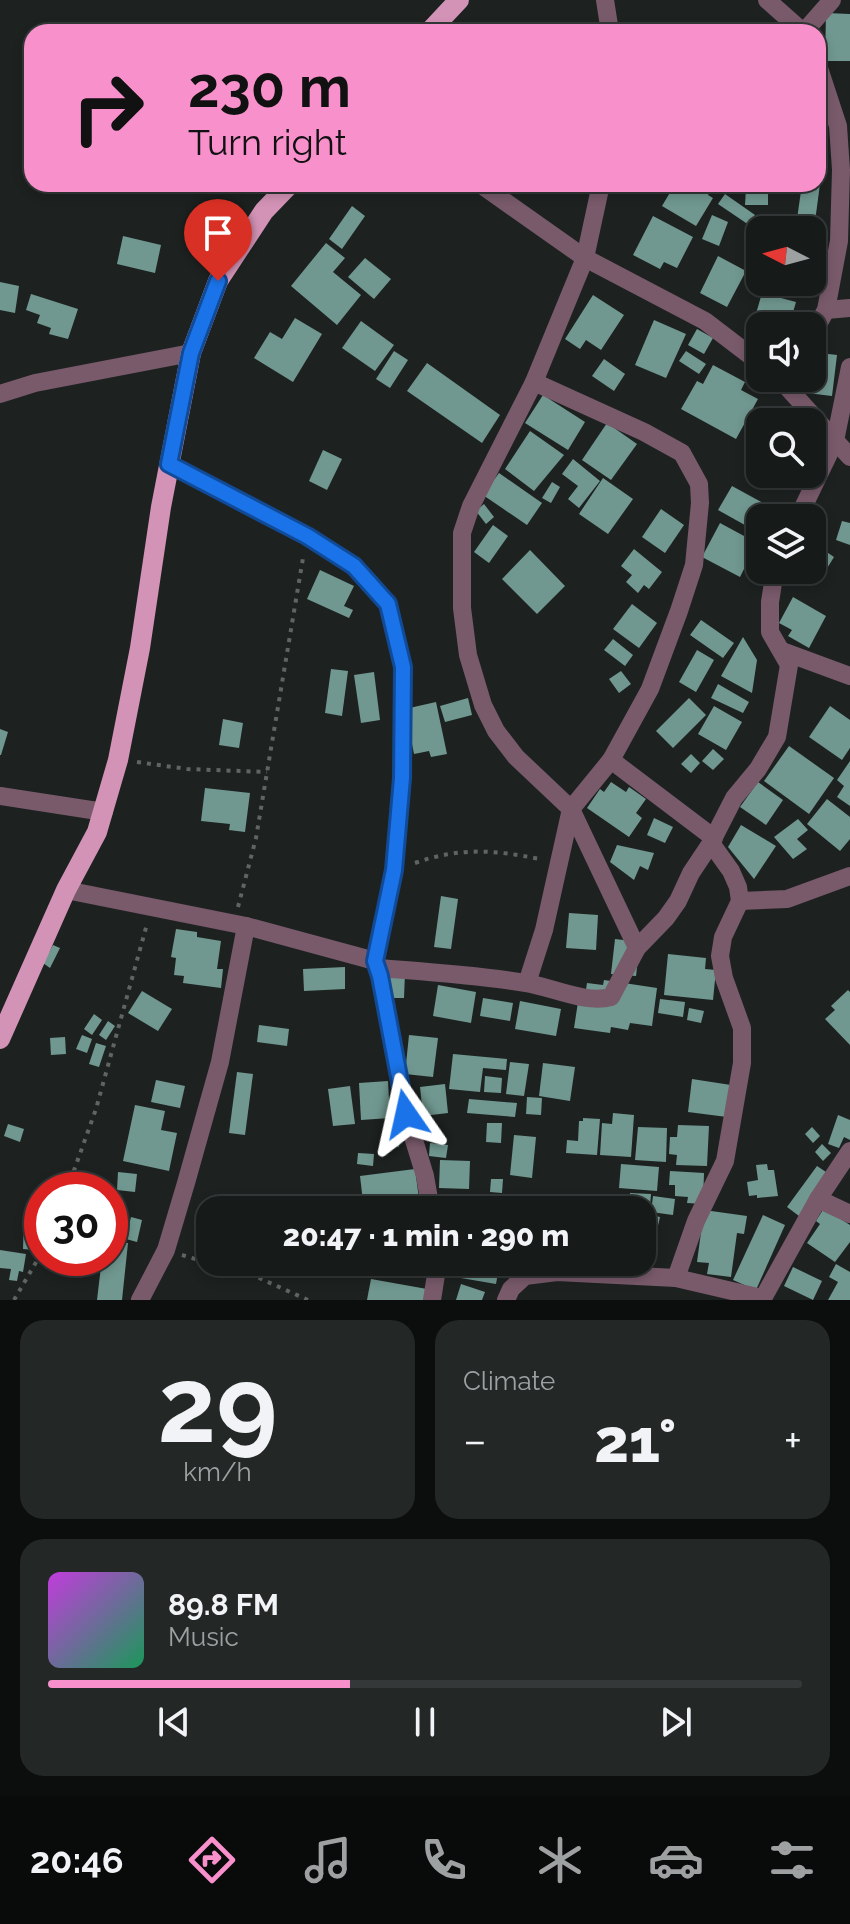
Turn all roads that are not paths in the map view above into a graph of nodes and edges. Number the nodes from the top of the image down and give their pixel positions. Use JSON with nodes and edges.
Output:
{"nodes":[{"id":1,"x":459,"y":0,"type":"edge"},
{"id":2,"x":605,"y":0,"type":"edge"},
{"id":3,"x":767,"y":0,"type":"edge"},
{"id":4,"x":832,"y":0,"type":"edge"},
{"id":5,"x":436,"y":24,"type":"edge"},
{"id":6,"x":609,"y":24,"type":"edge"},
{"id":7,"x":795,"y":24,"type":"edge"},
{"id":8,"x":811,"y":24,"type":"edge"},
{"id":9,"x":826,"y":89,"type":"edge"},
{"id":10,"x":282,"y":192,"type":"edge"},
{"id":11,"x":491,"y":192,"type":"edge"},
{"id":12,"x":599,"y":192,"type":"edge"},
{"id":13,"x":585,"y":258,"type":"junction"},
{"id":14,"x":850,"y":308,"type":"edge"},
{"id":15,"x":826,"y":310,"type":"joint"},
{"id":16,"x":746,"y":352,"type":"edge"},
{"id":17,"x":191,"y":353,"type":"junction"},
{"id":18,"x":850,"y":367,"type":"edge"},
{"id":19,"x":534,"y":382,"type":"junction"},
{"id":20,"x":791,"y":392,"type":"edge"},
{"id":21,"x":0,"y":394,"type":"edge"},
{"id":22,"x":835,"y":441,"type":"junction"},
{"id":23,"x":850,"y":457,"type":"edge"},
{"id":24,"x":169,"y":464,"type":"junction"},
{"id":25,"x":805,"y":504,"type":"edge"},
{"id":26,"x":773,"y":584,"type":"edge"},
{"id":27,"x":782,"y":651,"type":"junction"},
{"id":28,"x":850,"y":676,"type":"edge"},
{"id":29,"x":611,"y":760,"type":"junction"},
{"id":30,"x":0,"y":796,"type":"edge"},
{"id":31,"x":571,"y":809,"type":"junction"},
{"id":32,"x":104,"y":812,"type":"junction"},
{"id":33,"x":713,"y":841,"type":"junction"},
{"id":34,"x":850,"y":876,"type":"edge"},
{"id":35,"x":66,"y":890,"type":"junction"},
{"id":36,"x":740,"y":901,"type":"junction"},
{"id":37,"x":239,"y":925,"type":"junction"},
{"id":38,"x":637,"y":948,"type":"junction"},
{"id":39,"x":376,"y":964,"type":"junction"},
{"id":40,"x":527,"y":983,"type":"junction"},
{"id":41,"x":2,"y":1028,"type":"edge"},
{"id":42,"x":850,"y":1151,"type":"edge"},
{"id":43,"x":429,"y":1196,"type":"edge"},
{"id":44,"x":818,"y":1199,"type":"junction"},
{"id":45,"x":850,"y":1214,"type":"edge"},
{"id":46,"x":436,"y":1276,"type":"edge"},
{"id":47,"x":676,"y":1278,"type":"junction"},
{"id":48,"x":762,"y":1299,"type":"edge"},
{"id":49,"x":140,"y":1300,"type":"edge"},
{"id":50,"x":432,"y":1300,"type":"edge"},
{"id":51,"x":506,"y":1300,"type":"edge"}],
"edges":[{"from":1,"to":5,"type":"main road"},
{"from":2,"to":6,"type":"street"},
{"from":3,"to":7,"type":"street"},
{"from":4,"to":8,"type":"street"},
{"from":9,"to":15,"type":"street"},
{"from":10,"to":17,"type":"main road"},
{"from":11,"to":13,"type":"street"},
{"from":12,"to":13,"type":"street"},
{"from":13,"to":16,"type":"street"},
{"from":13,"to":19,"type":"street"},
{"from":14,"to":15,"type":"street"},
{"from":17,"to":21,"type":"street"},
{"from":17,"to":24,"type":"main road"},
{"from":18,"to":22,"type":"street"},
{"from":19,"to":29,"type":"street"},
{"from":19,"to":31,"type":"street"},
{"from":20,"to":22,"type":"street"},
{"from":22,"to":23,"type":"street"},
{"from":22,"to":25,"type":"street"},
{"from":24,"to":32,"type":"main road"},
{"from":24,"to":39,"type":"street"},
{"from":26,"to":27,"type":"street"},
{"from":27,"to":28,"type":"street"},
{"from":27,"to":33,"type":"street"},
{"from":29,"to":31,"type":"street"},
{"from":29,"to":33,"type":"street"},
{"from":30,"to":32,"type":"street"},
{"from":31,"to":38,"type":"street"},
{"from":31,"to":40,"type":"street"},
{"from":32,"to":35,"type":"main road"},
{"from":33,"to":36,"type":"street"},
{"from":33,"to":38,"type":"street"},
{"from":34,"to":36,"type":"street"},
{"from":35,"to":37,"type":"street"},
{"from":35,"to":41,"type":"main road"},
{"from":36,"to":47,"type":"street"},
{"from":37,"to":39,"type":"street"},
{"from":37,"to":49,"type":"street"},
{"from":38,"to":40,"type":"street"},
{"from":39,"to":40,"type":"street"},
{"from":39,"to":43,"type":"street"},
{"from":42,"to":44,"type":"street"},
{"from":44,"to":45,"type":"street"},
{"from":44,"to":48,"type":"street"},
{"from":46,"to":50,"type":"street"},
{"from":47,"to":48,"type":"street"},
{"from":47,"to":51,"type":"street"}]}
